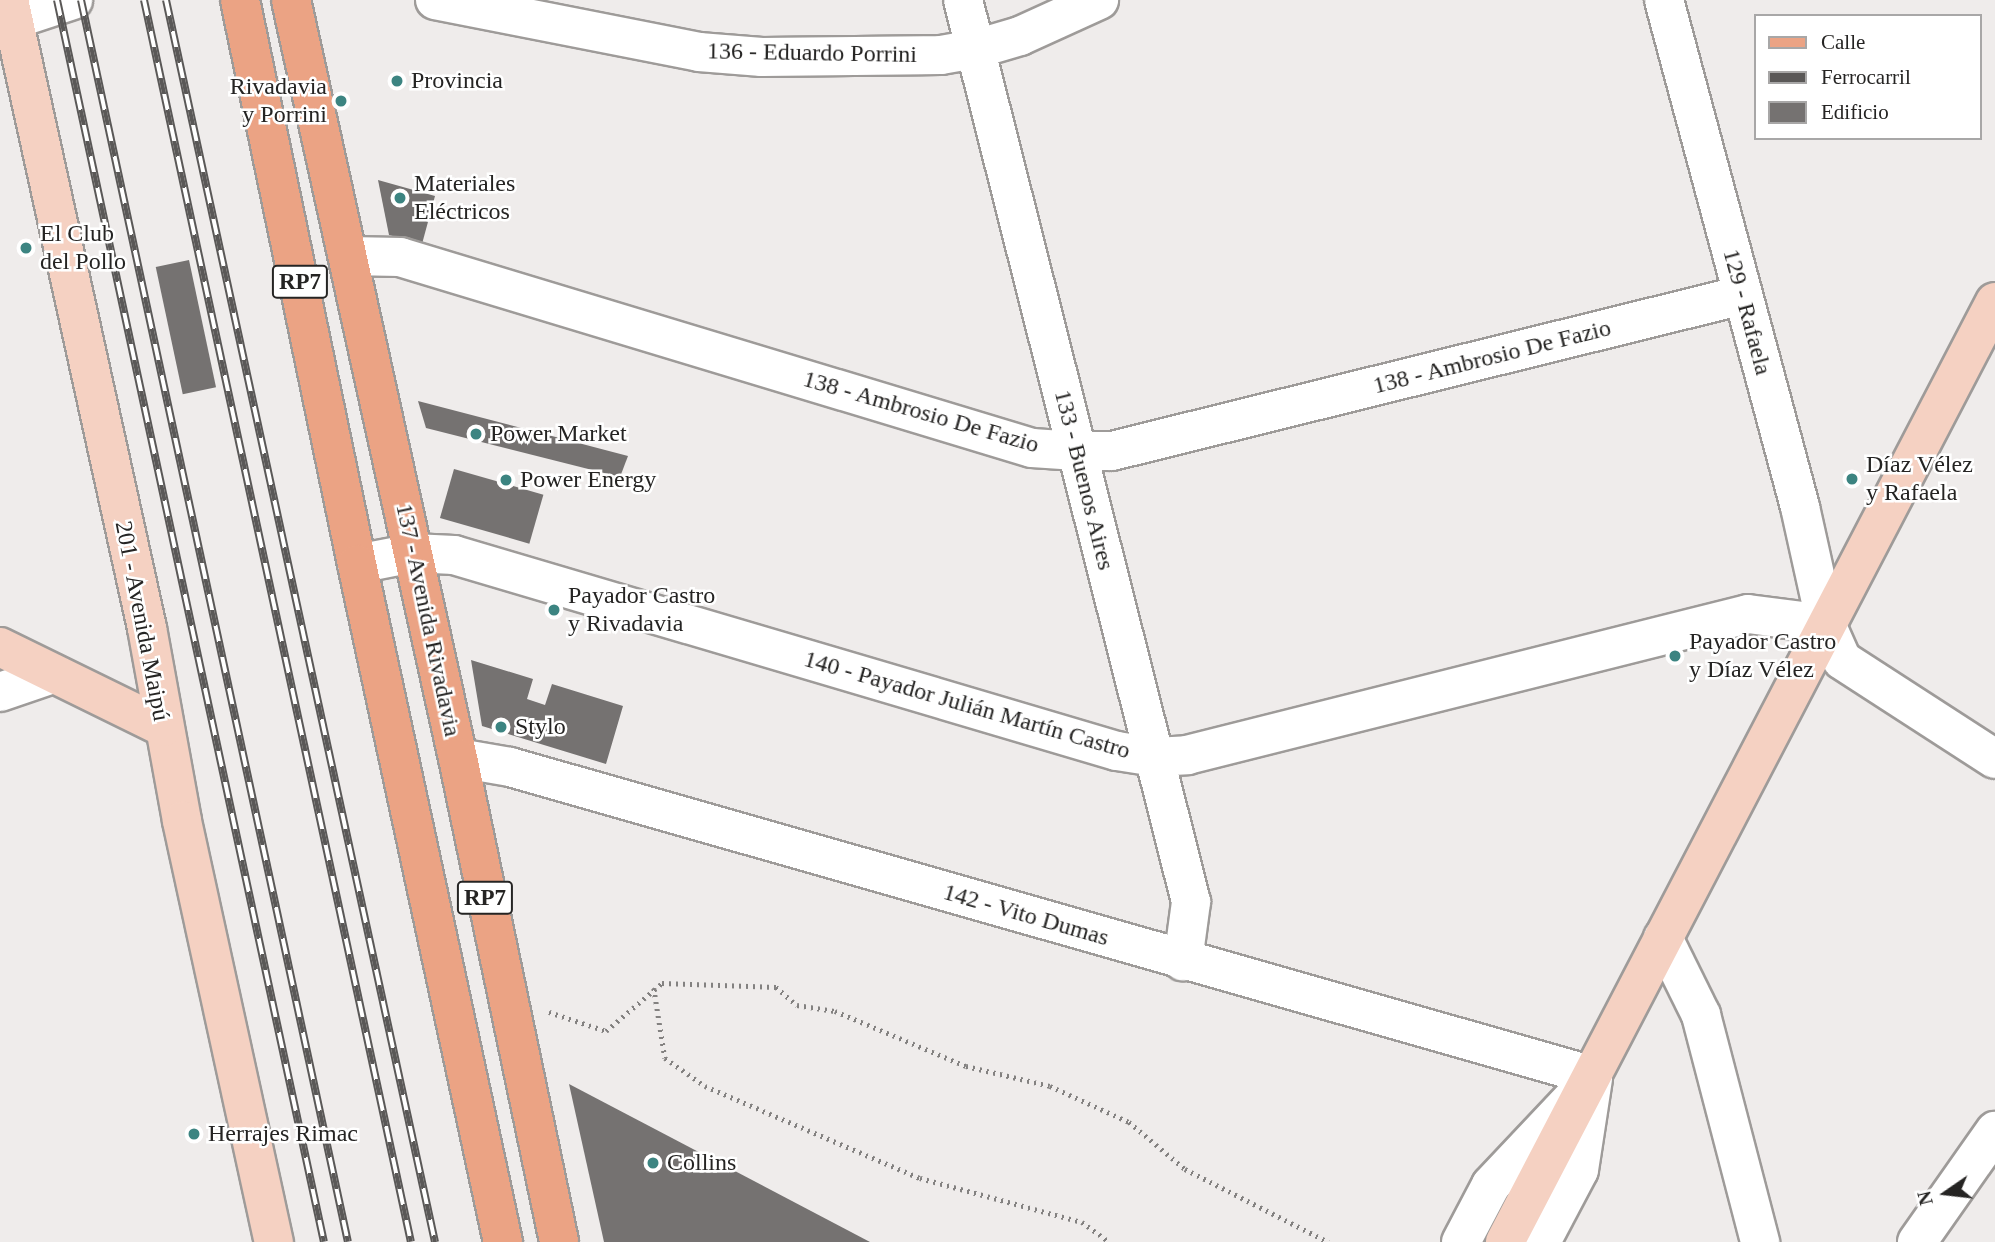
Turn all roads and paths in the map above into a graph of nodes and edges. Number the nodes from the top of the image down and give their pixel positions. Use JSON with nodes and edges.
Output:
{"nodes":[{"id":1,"x":73,"y":0,"type":"edge"},
{"id":2,"x":240,"y":0,"type":"edge"},
{"id":3,"x":291,"y":0,"type":"edge"},
{"id":4,"x":435,"y":0,"type":"edge"},
{"id":5,"x":963,"y":0,"type":"edge"},
{"id":6,"x":1099,"y":0,"type":"edge"},
{"id":7,"x":1664,"y":0,"type":"edge"},
{"id":8,"x":7,"y":14,"type":"edge"},
{"id":9,"x":976,"y":49,"type":"junction"},
{"id":10,"x":349,"y":256,"type":"junction"},
{"id":11,"x":1743,"y":295,"type":"junction"},
{"id":12,"x":1995,"y":302,"type":"edge"},
{"id":13,"x":1077,"y":451,"type":"junction"},
{"id":14,"x":412,"y":553,"type":"junction"},
{"id":15,"x":357,"y":564,"type":"junction"},
{"id":16,"x":1826,"y":624,"type":"junction"},
{"id":17,"x":0,"y":647,"type":"edge"},
{"id":18,"x":54,"y":674,"type":"junction"},
{"id":19,"x":0,"y":692,"type":"edge"},
{"id":20,"x":163,"y":727,"type":"junction"},
{"id":21,"x":1154,"y":757,"type":"junction"},
{"id":22,"x":458,"y":758,"type":"junction"},
{"id":23,"x":1995,"y":759,"type":"edge"},
{"id":24,"x":1663,"y":938,"type":"junction"},
{"id":25,"x":1184,"y":961,"type":"junction"},
{"id":26,"x":654,"y":987,"type":"junction"},
{"id":27,"x":506,"y":999,"type":"junction"},
{"id":28,"x":1593,"y":1076,"type":"junction"},
{"id":29,"x":1995,"y":1131,"type":"edge"},
{"id":30,"x":274,"y":1242,"type":"edge"},
{"id":31,"x":503,"y":1242,"type":"edge"},
{"id":32,"x":559,"y":1242,"type":"edge"},
{"id":33,"x":1110,"y":1242,"type":"edge"},
{"id":34,"x":1328,"y":1242,"type":"edge"},
{"id":35,"x":1461,"y":1242,"type":"edge"},
{"id":36,"x":1505,"y":1242,"type":"edge"},
{"id":37,"x":1541,"y":1242,"type":"edge"},
{"id":38,"x":1760,"y":1242,"type":"edge"},
{"id":39,"x":1917,"y":1242,"type":"edge"}],
"edges":[{"from":1,"to":8,"type":"street"},
{"from":2,"to":15,"type":"main road","number":"RP7"},
{"from":3,"to":10,"type":"main road","name":"137 - Avenida Rivadavia","number":"RP7"},
{"from":4,"to":9,"type":"street","name":"136 - Eduardo Porrini"},
{"from":5,"to":9,"type":"street","name":"133 - Buenos Aires"},
{"from":6,"to":9,"type":"street","name":"136 - Eduardo Porrini"},
{"from":7,"to":11,"type":"street","name":"129 - Rafaela"},
{"from":8,"to":20,"type":"main road","name":"201 - Avenida Maipú"},
{"from":9,"to":13,"type":"street","name":"133 - Buenos Aires"},
{"from":10,"to":13,"type":"street","name":"138 - Ambrosio De Fazio"},
{"from":10,"to":14,"type":"main road","name":"137 - Avenida Rivadavia","number":"RP7"},
{"from":11,"to":13,"type":"street","name":"138 - Ambrosio De Fazio"},
{"from":11,"to":16,"type":"street","name":"129 - Rafaela"},
{"from":12,"to":16,"type":"main road"},
{"from":13,"to":21,"type":"street","name":"133 - Buenos Aires"},
{"from":14,"to":15,"type":"street","name":"140 - Payador Julián Martín Castro"},
{"from":14,"to":21,"type":"street","name":"140 - Payador Julián Martín Castro"},
{"from":14,"to":22,"type":"main road","name":"137 - Avenida Rivadavia","number":"RP7"},
{"from":15,"to":31,"type":"main road","number":"RP7"},
{"from":16,"to":21,"type":"street","name":"140 - Payador Julián Martín Castro"},
{"from":16,"to":23,"type":"street","name":"129 - Rafaela"},
{"from":16,"to":24,"type":"main road"},
{"from":17,"to":18,"type":"main road"},
{"from":18,"to":19,"type":"street"},
{"from":18,"to":20,"type":"main road"},
{"from":20,"to":30,"type":"main road","name":"201 - Avenida Maipú"},
{"from":21,"to":25,"type":"street","name":"133 - Buenos Aires"},
{"from":22,"to":25,"type":"street","name":"142 - Vito Dumas"},
{"from":22,"to":27,"type":"main road","name":"137 - Avenida Rivadavia","number":"RP7"},
{"from":24,"to":28,"type":"main road"},
{"from":24,"to":38,"type":"street"},
{"from":25,"to":28,"type":"street","name":"142 - Vito Dumas"},
{"from":26,"to":27,"type":"path"},
{"from":26,"to":33,"type":"path"},
{"from":26,"to":34,"type":"path"},
{"from":27,"to":32,"type":"main road","name":"137 - Avenida Rivadavia","number":"RP7"},
{"from":28,"to":35,"type":"street"},
{"from":28,"to":36,"type":"main road"},
{"from":28,"to":37,"type":"street"},
{"from":29,"to":39,"type":"street"}]}
